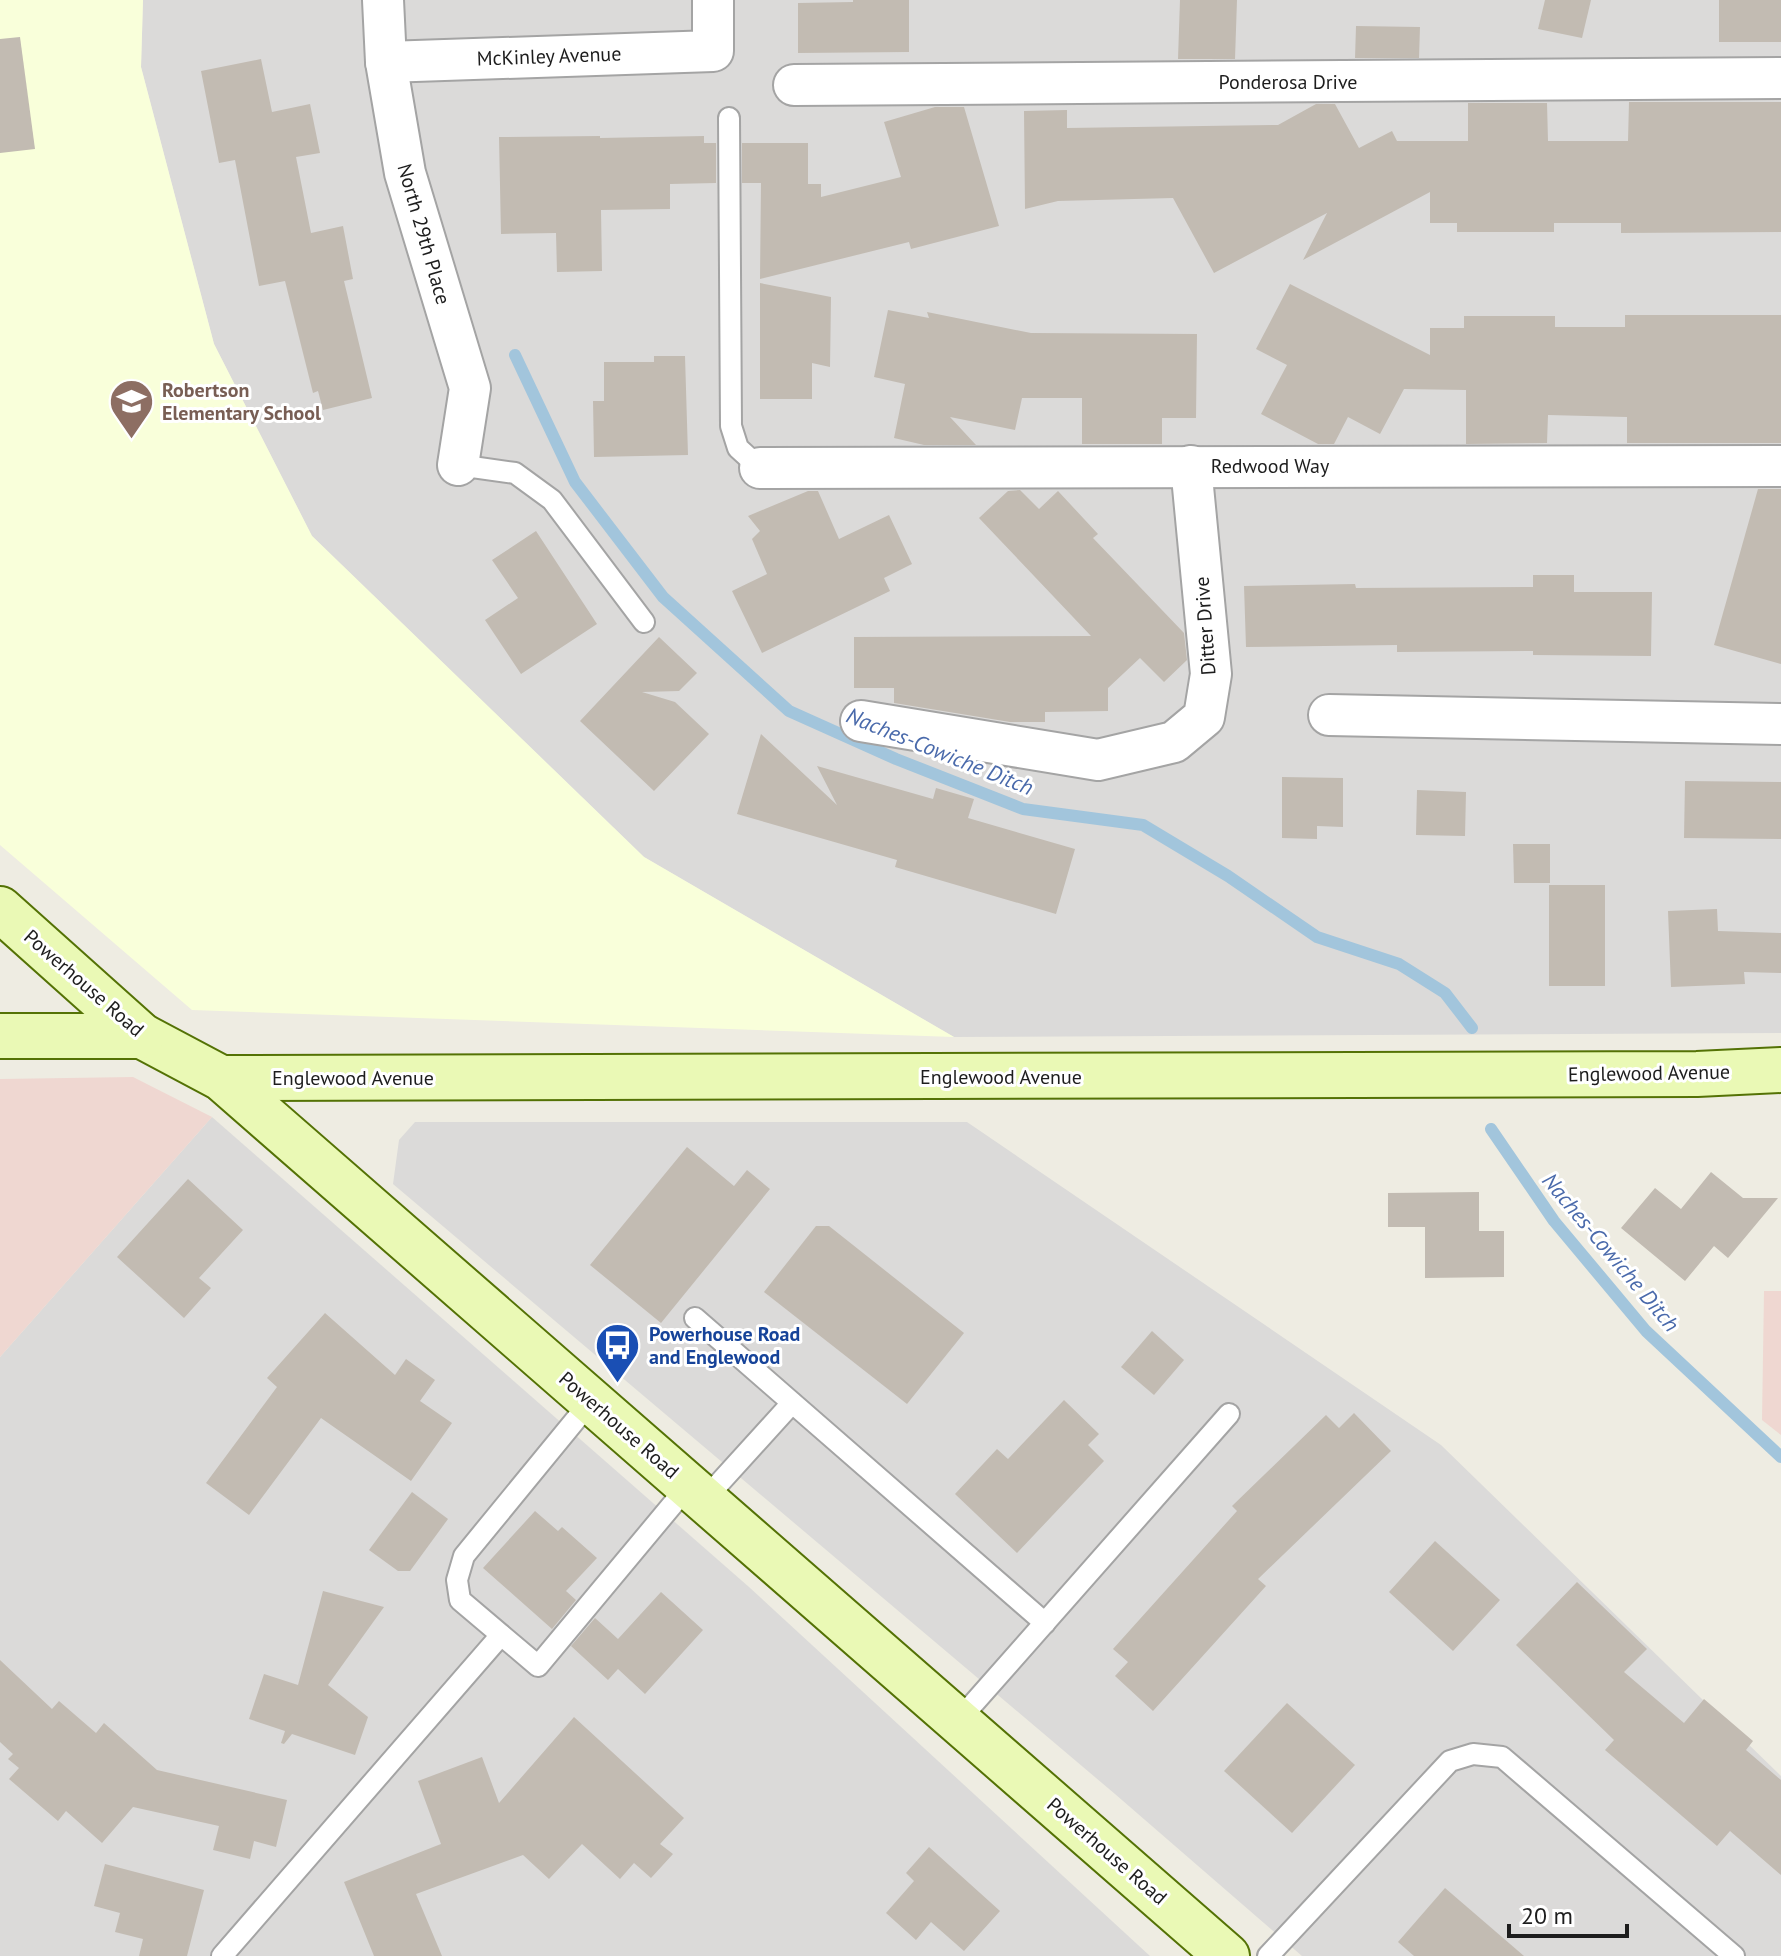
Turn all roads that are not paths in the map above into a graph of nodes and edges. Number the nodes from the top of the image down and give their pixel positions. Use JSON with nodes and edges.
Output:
{"nodes":[{"id":1,"x":383,"y":0,"type":"edge"},
{"id":2,"x":713,"y":0,"type":"edge"},
{"id":3,"x":386,"y":62,"type":"junction"},
{"id":4,"x":1781,"y":78,"type":"edge"},
{"id":5,"x":794,"y":85,"type":"dead end"},
{"id":6,"x":729,"y":118,"type":"dead end"},
{"id":7,"x":458,"y":465,"type":"joint"},
{"id":8,"x":1191,"y":466,"type":"junction"},
{"id":9,"x":1781,"y":466,"type":"edge"},
{"id":10,"x":760,"y":468,"type":"joint"},
{"id":11,"x":644,"y":622,"type":"dead end"},
{"id":12,"x":1329,"y":715,"type":"dead end"},
{"id":13,"x":861,"y":721,"type":"dead end"},
{"id":14,"x":1781,"y":724,"type":"edge"},
{"id":15,"x":0,"y":909,"type":"edge"},
{"id":16,"x":0,"y":1036,"type":"edge"},
{"id":17,"x":142,"y":1036,"type":"junction"},
{"id":18,"x":1781,"y":1070,"type":"edge"},
{"id":19,"x":221,"y":1078,"type":"junction"},
{"id":20,"x":695,"y":1318,"type":"dead end"},
{"id":21,"x":591,"y":1401,"type":"junction"},
{"id":22,"x":792,"y":1403,"type":"junction"},
{"id":23,"x":1229,"y":1414,"type":"dead end"},
{"id":24,"x":696,"y":1493,"type":"junction"},
{"id":25,"x":1045,"y":1623,"type":"junction"},
{"id":26,"x":501,"y":1635,"type":"junction"},
{"id":27,"x":958,"y":1721,"type":"junction"},
{"id":28,"x":222,"y":1956,"type":"edge"},
{"id":29,"x":1227,"y":1956,"type":"edge"},
{"id":30,"x":1268,"y":1956,"type":"edge"},
{"id":31,"x":1734,"y":1956,"type":"edge"}],
"edges":[{"from":1,"to":3,"type":"street","name":"North 29th Place"},
{"from":2,"to":3,"type":"street","name":"McKinley Avenue"},
{"from":3,"to":7,"type":"street","name":"North 29th Place"},
{"from":4,"to":5,"type":"street","name":"Ponderosa Drive"},
{"from":6,"to":10,"type":"lane"},
{"from":7,"to":11,"type":"lane"},
{"from":8,"to":9,"type":"street","name":"Redwood Way"},
{"from":8,"to":10,"type":"street","name":"Redwood Way"},
{"from":8,"to":13,"type":"street","name":"Ditter Drive"},
{"from":12,"to":14,"type":"street"},
{"from":15,"to":17,"type":"street","name":"Powerhouse Road"},
{"from":16,"to":17,"type":"street"},
{"from":17,"to":19,"type":"street","name":"Powerhouse Road"},
{"from":18,"to":19,"type":"street","name":"Englewood Avenue"},
{"from":19,"to":21,"type":"street","name":"Powerhouse Road"},
{"from":20,"to":22,"type":"lane"},
{"from":21,"to":24,"type":"street","name":"Powerhouse Road"},
{"from":21,"to":26,"type":"lane"},
{"from":22,"to":24,"type":"lane"},
{"from":22,"to":25,"type":"lane"},
{"from":23,"to":25,"type":"lane"},
{"from":24,"to":26,"type":"lane"},
{"from":24,"to":27,"type":"street","name":"Powerhouse Road"},
{"from":25,"to":27,"type":"lane"},
{"from":26,"to":28,"type":"lane"},
{"from":27,"to":29,"type":"street","name":"Powerhouse Road"},
{"from":30,"to":31,"type":"lane"}]}
